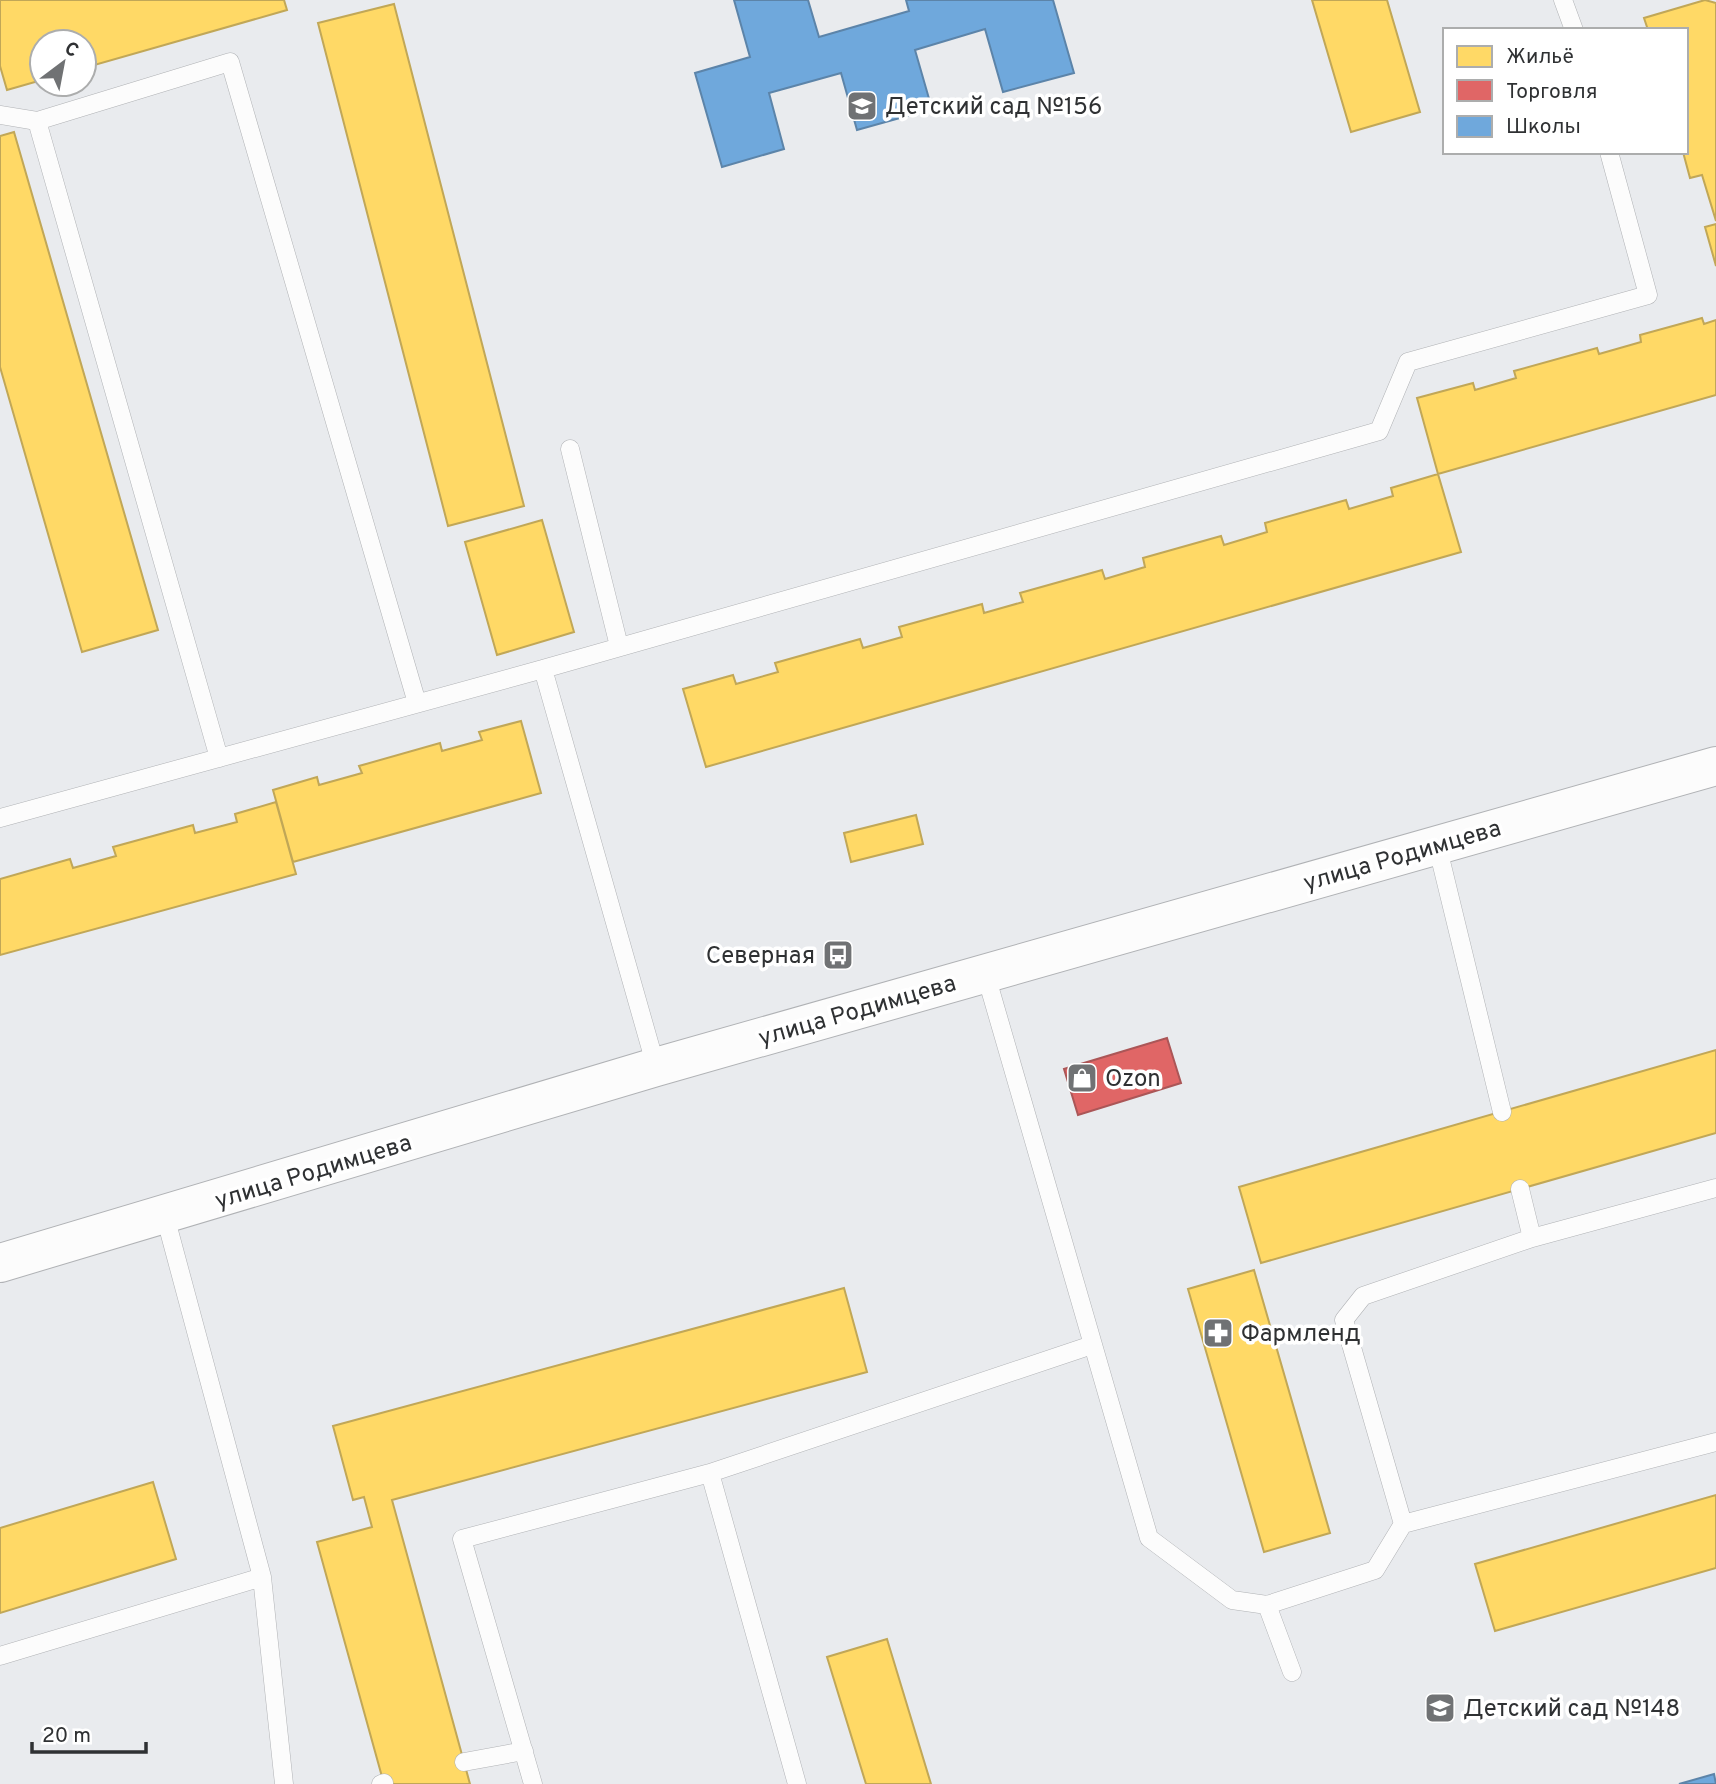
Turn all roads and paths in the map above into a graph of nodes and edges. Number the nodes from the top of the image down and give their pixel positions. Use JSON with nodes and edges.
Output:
{"nodes":[{"id":1,"x":1563,"y":0,"type":"edge"},
{"id":2,"x":1573,"y":28,"type":"edge"},
{"id":3,"x":0,"y":116,"type":"edge"},
{"id":4,"x":37,"y":121,"type":"junction"},
{"id":5,"x":1610,"y":154,"type":"edge"},
{"id":6,"x":570,"y":449,"type":"dead end"},
{"id":7,"x":619,"y":646,"type":"junction"},
{"id":8,"x":543,"y":669,"type":"junction"},
{"id":9,"x":417,"y":703,"type":"junction"},
{"id":10,"x":219,"y":758,"type":"junction"},
{"id":11,"x":1716,"y":766,"type":"edge"},
{"id":12,"x":0,"y":818,"type":"edge"},
{"id":13,"x":1437,"y":845,"type":"junction"},
{"id":14,"x":985,"y":972,"type":"junction"},
{"id":15,"x":656,"y":1067,"type":"junction"},
{"id":16,"x":1502,"y":1112,"type":"dead end"},
{"id":17,"x":1716,"y":1188,"type":"edge"},
{"id":18,"x":1520,"y":1189,"type":"dead end"},
{"id":19,"x":165,"y":1216,"type":"junction"},
{"id":20,"x":1532,"y":1238,"type":"junction"},
{"id":21,"x":0,"y":1263,"type":"edge"},
{"id":22,"x":1093,"y":1345,"type":"junction"},
{"id":23,"x":1716,"y":1442,"type":"edge"},
{"id":24,"x":710,"y":1473,"type":"junction"},
{"id":25,"x":1403,"y":1524,"type":"junction"},
{"id":26,"x":262,"y":1577,"type":"junction"},
{"id":27,"x":1267,"y":1605,"type":"junction"},
{"id":28,"x":0,"y":1656,"type":"edge"},
{"id":29,"x":1292,"y":1672,"type":"dead end"},
{"id":30,"x":524,"y":1751,"type":"junction"},
{"id":31,"x":464,"y":1762,"type":"dead end"},
{"id":32,"x":284,"y":1784,"type":"edge"},
{"id":33,"x":533,"y":1784,"type":"edge"},
{"id":34,"x":797,"y":1784,"type":"edge"}],
"edges":[{"from":1,"to":2,"type":"lane"},
{"from":3,"to":4,"type":"lane"},
{"from":4,"to":9,"type":"lane"},
{"from":4,"to":10,"type":"lane"},
{"from":5,"to":7,"type":"lane"},
{"from":6,"to":7,"type":"lane"},
{"from":7,"to":8,"type":"lane"},
{"from":8,"to":9,"type":"lane"},
{"from":8,"to":15,"type":"lane"},
{"from":9,"to":10,"type":"lane"},
{"from":10,"to":12,"type":"lane"},
{"from":11,"to":13,"type":"main road","name":"улица Родимцева"},
{"from":13,"to":14,"type":"main road","name":"улица Родимцева"},
{"from":13,"to":16,"type":"lane"},
{"from":14,"to":15,"type":"main road","name":"улица Родимцева"},
{"from":14,"to":22,"type":"lane"},
{"from":15,"to":19,"type":"main road","name":"улица Родимцева"},
{"from":17,"to":20,"type":"lane"},
{"from":18,"to":20,"type":"lane"},
{"from":19,"to":21,"type":"main road","name":"улица Родимцева"},
{"from":19,"to":26,"type":"lane"},
{"from":20,"to":25,"type":"lane"},
{"from":22,"to":24,"type":"lane"},
{"from":22,"to":27,"type":"lane"},
{"from":23,"to":25,"type":"lane"},
{"from":24,"to":30,"type":"lane"},
{"from":24,"to":34,"type":"lane"},
{"from":25,"to":27,"type":"lane"},
{"from":26,"to":28,"type":"lane"},
{"from":26,"to":32,"type":"lane"},
{"from":27,"to":29,"type":"lane"},
{"from":30,"to":31,"type":"lane"},
{"from":30,"to":33,"type":"lane"}]}
